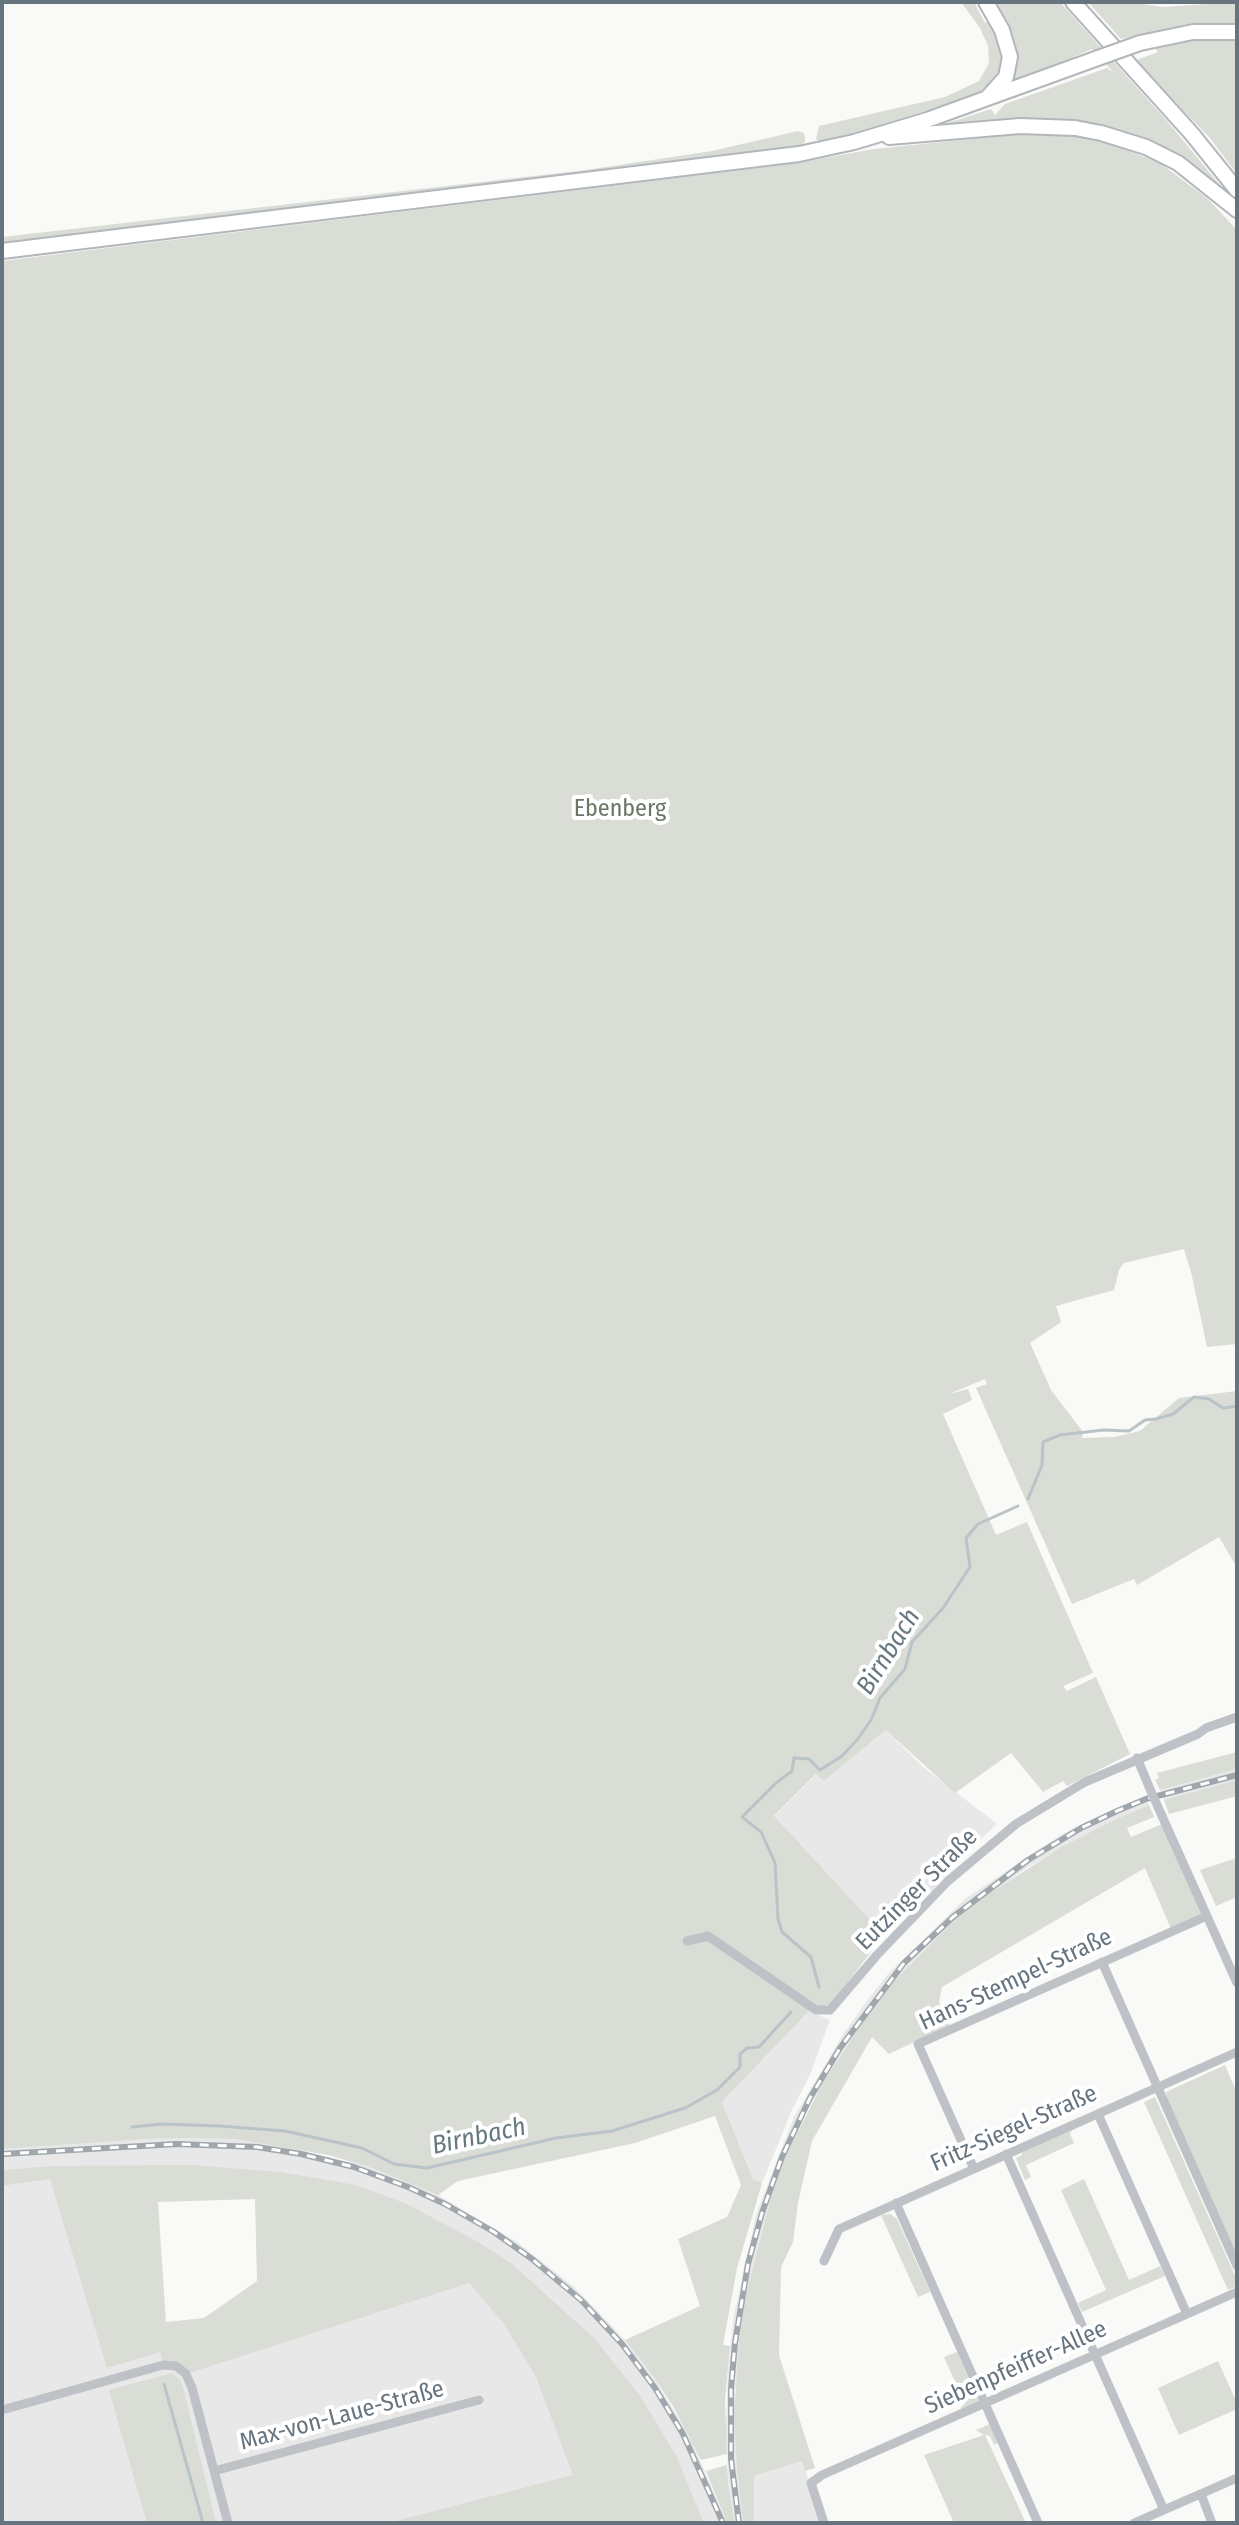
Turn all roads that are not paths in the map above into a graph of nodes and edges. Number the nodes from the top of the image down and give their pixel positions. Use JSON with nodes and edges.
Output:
{"nodes":[{"id":1,"x":986,"y":2,"type":"edge"},
{"id":2,"x":1073,"y":2,"type":"edge"},
{"id":3,"x":1237,"y":32,"type":"edge"},
{"id":4,"x":985,"y":100,"type":"junction"},
{"id":5,"x":868,"y":138,"type":"junction"},
{"id":6,"x":1237,"y":190,"type":"edge"},
{"id":7,"x":1237,"y":210,"type":"edge"},
{"id":8,"x":2,"y":251,"type":"edge"},
{"id":9,"x":1237,"y":1717,"type":"edge"},
{"id":10,"x":1137,"y":1758,"type":"junction"},
{"id":11,"x":1207,"y":1916,"type":"junction"},
{"id":12,"x":687,"y":1941,"type":"dead end"},
{"id":13,"x":1102,"y":1962,"type":"junction"},
{"id":14,"x":1237,"y":1983,"type":"edge"},
{"id":15,"x":1237,"y":2052,"type":"edge"},
{"id":16,"x":1158,"y":2087,"type":"junction"},
{"id":17,"x":1098,"y":2114,"type":"junction"},
{"id":18,"x":1006,"y":2154,"type":"junction"},
{"id":19,"x":974,"y":2169,"type":"junction"},
{"id":20,"x":896,"y":2203,"type":"junction"},
{"id":21,"x":824,"y":2261,"type":"dead end"},
{"id":22,"x":1237,"y":2266,"type":"edge"},
{"id":23,"x":1237,"y":2292,"type":"edge"},
{"id":24,"x":1187,"y":2314,"type":"junction"},
{"id":25,"x":1095,"y":2355,"type":"junction"},
{"id":26,"x":479,"y":2400,"type":"dead end"},
{"id":27,"x":985,"y":2403,"type":"junction"},
{"id":28,"x":2,"y":2410,"type":"edge"},
{"id":29,"x":214,"y":2471,"type":"junction"},
{"id":30,"x":1237,"y":2478,"type":"edge"},
{"id":31,"x":1201,"y":2494,"type":"junction"},
{"id":32,"x":1164,"y":2510,"type":"junction"},
{"id":33,"x":228,"y":2523,"type":"edge"},
{"id":34,"x":824,"y":2523,"type":"edge"},
{"id":35,"x":1038,"y":2523,"type":"edge"},
{"id":36,"x":1134,"y":2523,"type":"edge"},
{"id":37,"x":1212,"y":2523,"type":"edge"}],
"edges":[{"from":1,"to":4,"type":"main road"},
{"from":2,"to":6,"type":"main road"},
{"from":3,"to":4,"type":"main road","bridge":true},
{"from":4,"to":5,"type":"main road"},
{"from":5,"to":7,"type":"main road"},
{"from":5,"to":8,"type":"main road"},
{"from":9,"to":10,"type":"street","name":"Eutzinger Straße"},
{"from":10,"to":11,"type":"street","bridge":true},
{"from":10,"to":12,"type":"street","name":"Eutzinger Straße"},
{"from":11,"to":13,"type":"street","name":"Hans-Stempel-Straße"},
{"from":11,"to":14,"type":"street"},
{"from":13,"to":16,"type":"street"},
{"from":13,"to":19,"type":"street","name":"Hans-Stempel-Straße"},
{"from":15,"to":16,"type":"street","name":"Fritz-Siegel-Straße"},
{"from":16,"to":17,"type":"street","name":"Fritz-Siegel-Straße"},
{"from":16,"to":22,"type":"street"},
{"from":17,"to":18,"type":"street","name":"Fritz-Siegel-Straße"},
{"from":17,"to":24,"type":"street"},
{"from":18,"to":19,"type":"street","name":"Fritz-Siegel-Straße"},
{"from":18,"to":25,"type":"street"},
{"from":19,"to":20,"type":"street","name":"Fritz-Siegel-Straße"},
{"from":20,"to":21,"type":"street","name":"Fritz-Siegel-Straße"},
{"from":20,"to":27,"type":"street"},
{"from":23,"to":24,"type":"street","name":"Siebenpfeiffer-Allee"},
{"from":24,"to":25,"type":"street","name":"Siebenpfeiffer-Allee"},
{"from":25,"to":27,"type":"street","name":"Siebenpfeiffer-Allee"},
{"from":25,"to":32,"type":"street"},
{"from":26,"to":29,"type":"street","name":"Max-von-Laue-Straße"},
{"from":27,"to":34,"type":"street","name":"Siebenpfeiffer-Allee"},
{"from":27,"to":35,"type":"street"},
{"from":28,"to":29,"type":"street"},
{"from":29,"to":33,"type":"street"},
{"from":30,"to":31,"type":"street"},
{"from":31,"to":32,"type":"street"},
{"from":31,"to":37,"type":"street"},
{"from":32,"to":36,"type":"street"}]}
